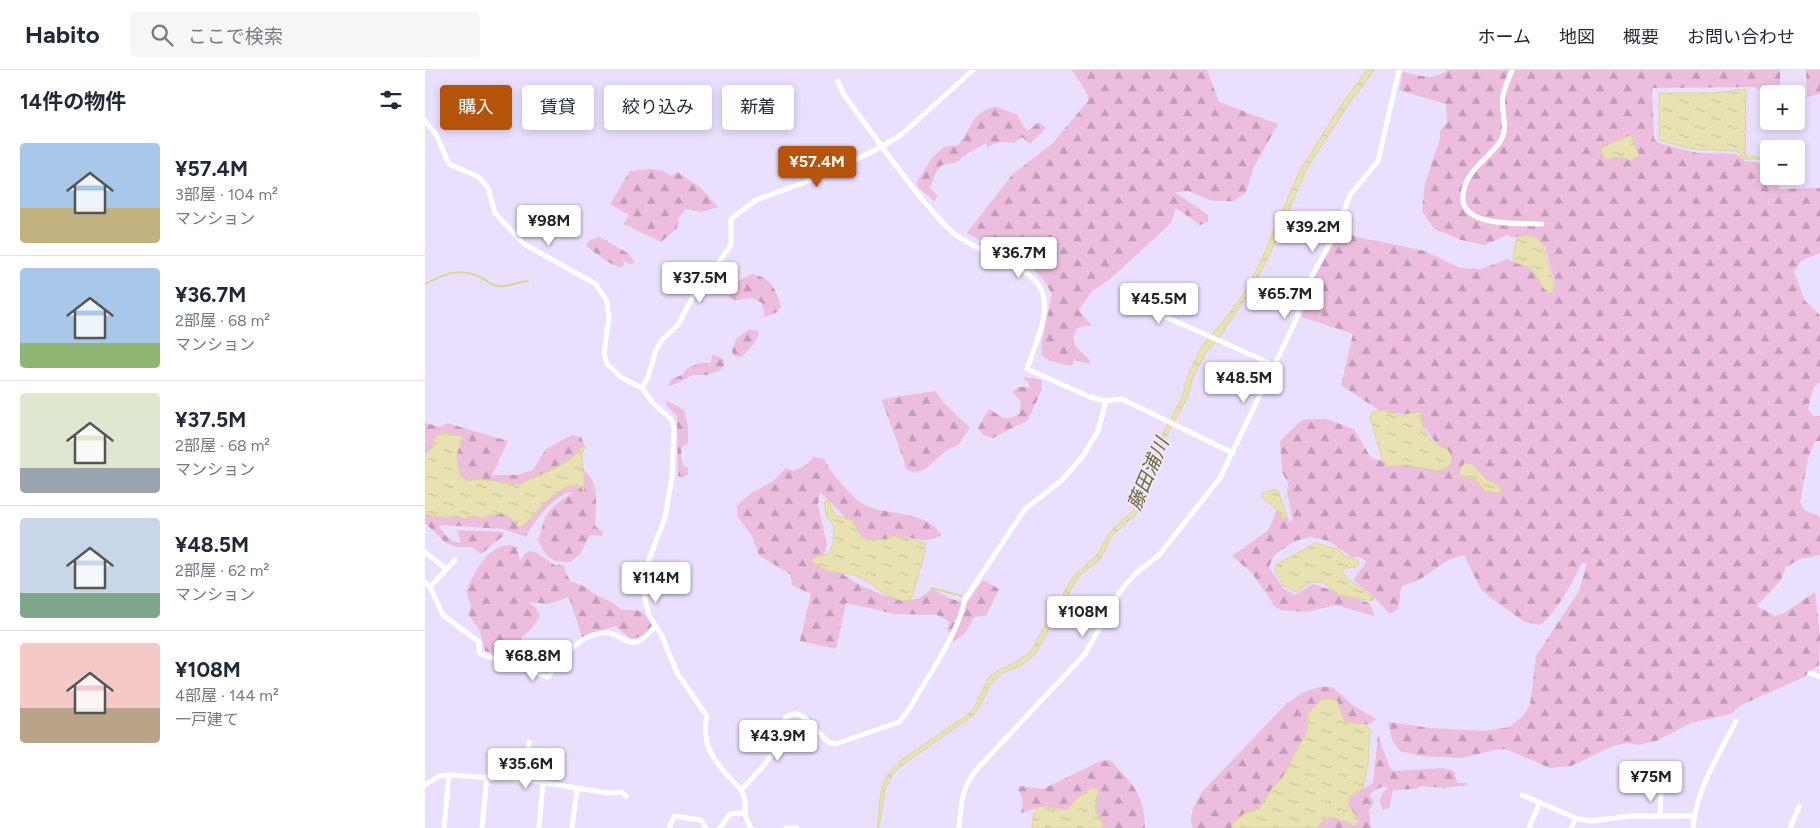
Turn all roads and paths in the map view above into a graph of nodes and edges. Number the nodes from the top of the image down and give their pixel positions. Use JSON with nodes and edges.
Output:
{"nodes":[{"id":1,"x":973,"y":70,"type":"edge"},
{"id":2,"x":1399,"y":70,"type":"edge"},
{"id":3,"x":1513,"y":70,"type":"edge"},
{"id":4,"x":838,"y":81,"type":"dead end"},
{"id":5,"x":425,"y":121,"type":"edge"},
{"id":6,"x":881,"y":147,"type":"junction"},
{"id":7,"x":1542,"y":224,"type":"dead end"},
{"id":8,"x":1134,"y":288,"type":"dead end"},
{"id":9,"x":1274,"y":365,"type":"junction"},
{"id":10,"x":642,"y":388,"type":"junction"},
{"id":11,"x":1106,"y":401,"type":"junction"},
{"id":12,"x":1233,"y":453,"type":"junction"},
{"id":13,"x":425,"y":552,"type":"edge"},
{"id":14,"x":455,"y":560,"type":"dead end"},
{"id":15,"x":446,"y":570,"type":"junction"},
{"id":16,"x":425,"y":582,"type":"edge"},
{"id":17,"x":430,"y":587,"type":"junction"},
{"id":18,"x":655,"y":626,"type":"junction"},
{"id":19,"x":1810,"y":673,"type":"dead end"},
{"id":20,"x":1820,"y":677,"type":"edge"},
{"id":21,"x":1736,"y":721,"type":"dead end"},
{"id":22,"x":529,"y":742,"type":"dead end"},
{"id":23,"x":449,"y":775,"type":"junction"},
{"id":24,"x":487,"y":778,"type":"junction"},
{"id":25,"x":527,"y":780,"type":"junction"},
{"id":26,"x":543,"y":783,"type":"junction"},
{"id":27,"x":425,"y":785,"type":"edge"},
{"id":28,"x":577,"y":789,"type":"junction"},
{"id":29,"x":741,"y":790,"type":"junction"},
{"id":30,"x":1661,"y":791,"type":"dead end"},
{"id":31,"x":1522,"y":795,"type":"dead end"},
{"id":32,"x":626,"y":796,"type":"dead end"},
{"id":33,"x":1540,"y":802,"type":"junction"},
{"id":34,"x":1799,"y":807,"type":"dead end"},
{"id":35,"x":744,"y":813,"type":"junction"},
{"id":36,"x":1660,"y":816,"type":"junction"},
{"id":37,"x":1694,"y":816,"type":"junction"},
{"id":38,"x":1576,"y":818,"type":"junction"},
{"id":39,"x":1597,"y":821,"type":"junction"},
{"id":40,"x":444,"y":828,"type":"edge"},
{"id":41,"x":482,"y":828,"type":"edge"},
{"id":42,"x":539,"y":828,"type":"edge"},
{"id":43,"x":572,"y":828,"type":"edge"},
{"id":44,"x":669,"y":828,"type":"edge"},
{"id":45,"x":706,"y":828,"type":"edge"},
{"id":46,"x":720,"y":828,"type":"edge"},
{"id":47,"x":751,"y":828,"type":"edge"},
{"id":48,"x":786,"y":828,"type":"edge"},
{"id":49,"x":797,"y":828,"type":"edge"},
{"id":50,"x":959,"y":828,"type":"edge"},
{"id":51,"x":1529,"y":828,"type":"edge"},
{"id":52,"x":1571,"y":828,"type":"edge"},
{"id":53,"x":1596,"y":828,"type":"edge"},
{"id":54,"x":1693,"y":828,"type":"edge"},
{"id":55,"x":1790,"y":828,"type":"edge"}],
"edges":[{"from":1,"to":6,"type":"street"},
{"from":2,"to":9,"type":"street"},
{"from":3,"to":7,"type":"street"},
{"from":4,"to":6,"type":"street"},
{"from":5,"to":10,"type":"street"},
{"from":6,"to":10,"type":"street"},
{"from":6,"to":11,"type":"street"},
{"from":8,"to":9,"type":"street"},
{"from":9,"to":12,"type":"street"},
{"from":10,"to":18,"type":"street"},
{"from":11,"to":12,"type":"street"},
{"from":11,"to":29,"type":"street"},
{"from":12,"to":50,"type":"street"},
{"from":13,"to":15,"type":"street"},
{"from":14,"to":15,"type":"street"},
{"from":15,"to":17,"type":"street"},
{"from":16,"to":17,"type":"street"},
{"from":17,"to":18,"type":"street"},
{"from":18,"to":29,"type":"street"},
{"from":19,"to":20,"type":"street"},
{"from":21,"to":37,"type":"street"},
{"from":22,"to":25,"type":"street"},
{"from":23,"to":24,"type":"street"},
{"from":23,"to":27,"type":"street"},
{"from":23,"to":40,"type":"street"},
{"from":24,"to":25,"type":"street"},
{"from":24,"to":41,"type":"street"},
{"from":25,"to":26,"type":"street"},
{"from":26,"to":28,"type":"street"},
{"from":26,"to":42,"type":"street"},
{"from":28,"to":32,"type":"street"},
{"from":28,"to":43,"type":"street"},
{"from":29,"to":35,"type":"street"},
{"from":30,"to":36,"type":"street"},
{"from":31,"to":33,"type":"street"},
{"from":33,"to":38,"type":"street"},
{"from":33,"to":51,"type":"street"},
{"from":34,"to":55,"type":"street"},
{"from":35,"to":46,"type":"street"},
{"from":35,"to":47,"type":"street"},
{"from":36,"to":37,"type":"street"},
{"from":36,"to":39,"type":"street"},
{"from":37,"to":54,"type":"street"},
{"from":38,"to":39,"type":"street"},
{"from":38,"to":52,"type":"street"},
{"from":39,"to":53,"type":"street"},
{"from":44,"to":45,"type":"street"},
{"from":48,"to":49,"type":"street"}]}
